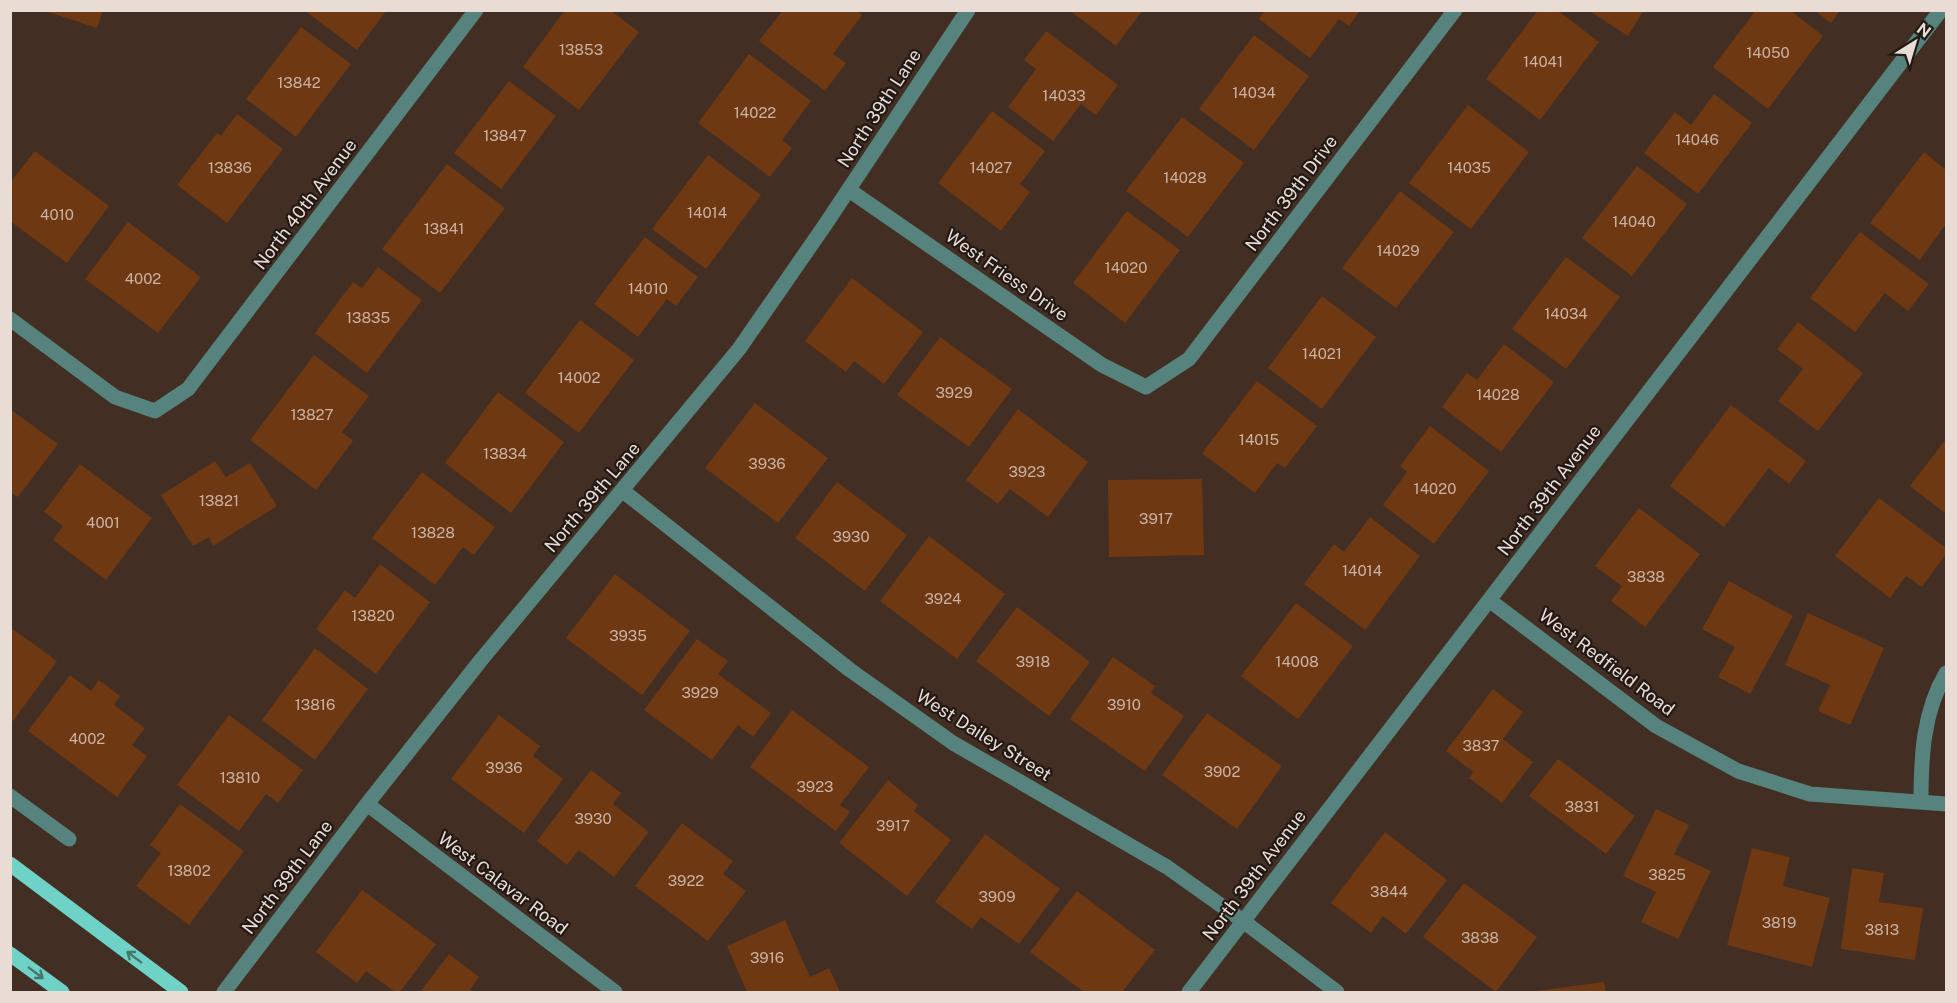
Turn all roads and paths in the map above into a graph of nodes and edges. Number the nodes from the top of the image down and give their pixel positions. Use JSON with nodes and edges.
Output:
{"nodes":[{"id":1,"x":476,"y":10,"type":"edge"},
{"id":2,"x":968,"y":10,"type":"edge"},
{"id":3,"x":1455,"y":10,"type":"edge"},
{"id":4,"x":1941,"y":10,"type":"edge"},
{"id":5,"x":849,"y":190,"type":"junction"},
{"id":6,"x":10,"y":319,"type":"edge"},
{"id":7,"x":1146,"y":387,"type":"joint"},
{"id":8,"x":623,"y":491,"type":"junction"},
{"id":9,"x":1490,"y":600,"type":"junction"},
{"id":10,"x":1947,"y":673,"type":"edge"},
{"id":11,"x":10,"y":796,"type":"edge"},
{"id":12,"x":1921,"y":802,"type":"junction"},
{"id":13,"x":367,"y":804,"type":"junction"},
{"id":14,"x":1947,"y":804,"type":"edge"},
{"id":15,"x":69,"y":839,"type":"dead end"},
{"id":16,"x":10,"y":864,"type":"edge"},
{"id":17,"x":1243,"y":921,"type":"junction"},
{"id":18,"x":10,"y":954,"type":"edge"},
{"id":19,"x":62,"y":993,"type":"edge"},
{"id":20,"x":181,"y":993,"type":"edge"},
{"id":21,"x":224,"y":993,"type":"edge"},
{"id":22,"x":615,"y":993,"type":"edge"},
{"id":23,"x":1189,"y":993,"type":"edge"},
{"id":24,"x":1337,"y":993,"type":"edge"}],
"edges":[{"from":1,"to":6,"type":"street","name":"North 40th Avenue"},
{"from":2,"to":5,"type":"street","name":"North 39th Lane"},
{"from":3,"to":7,"type":"street","name":"North 39th Drive"},
{"from":4,"to":9,"type":"street","name":"North 39th Avenue"},
{"from":5,"to":7,"type":"street","name":"West Friess Drive"},
{"from":5,"to":8,"type":"street","name":"North 39th Lane"},
{"from":8,"to":13,"type":"street","name":"North 39th Lane"},
{"from":8,"to":17,"type":"street","name":"West Dailey Street"},
{"from":9,"to":12,"type":"street","name":"West Redfield Road"},
{"from":9,"to":17,"type":"street","name":"North 39th Avenue"},
{"from":10,"to":12,"type":"street"},
{"from":11,"to":15,"type":"street"},
{"from":12,"to":14,"type":"street","name":"West Redfield Road"},
{"from":13,"to":21,"type":"street","name":"North 39th Lane"},
{"from":13,"to":22,"type":"street","name":"West Calavar Road"},
{"from":20,"to":16,"type":"main road","one_way":true},
{"from":17,"to":23,"type":"street","name":"North 39th Avenue"},
{"from":17,"to":24,"type":"street","name":"West Dailey Street"},
{"from":18,"to":19,"type":"main road","one_way":true}]}
